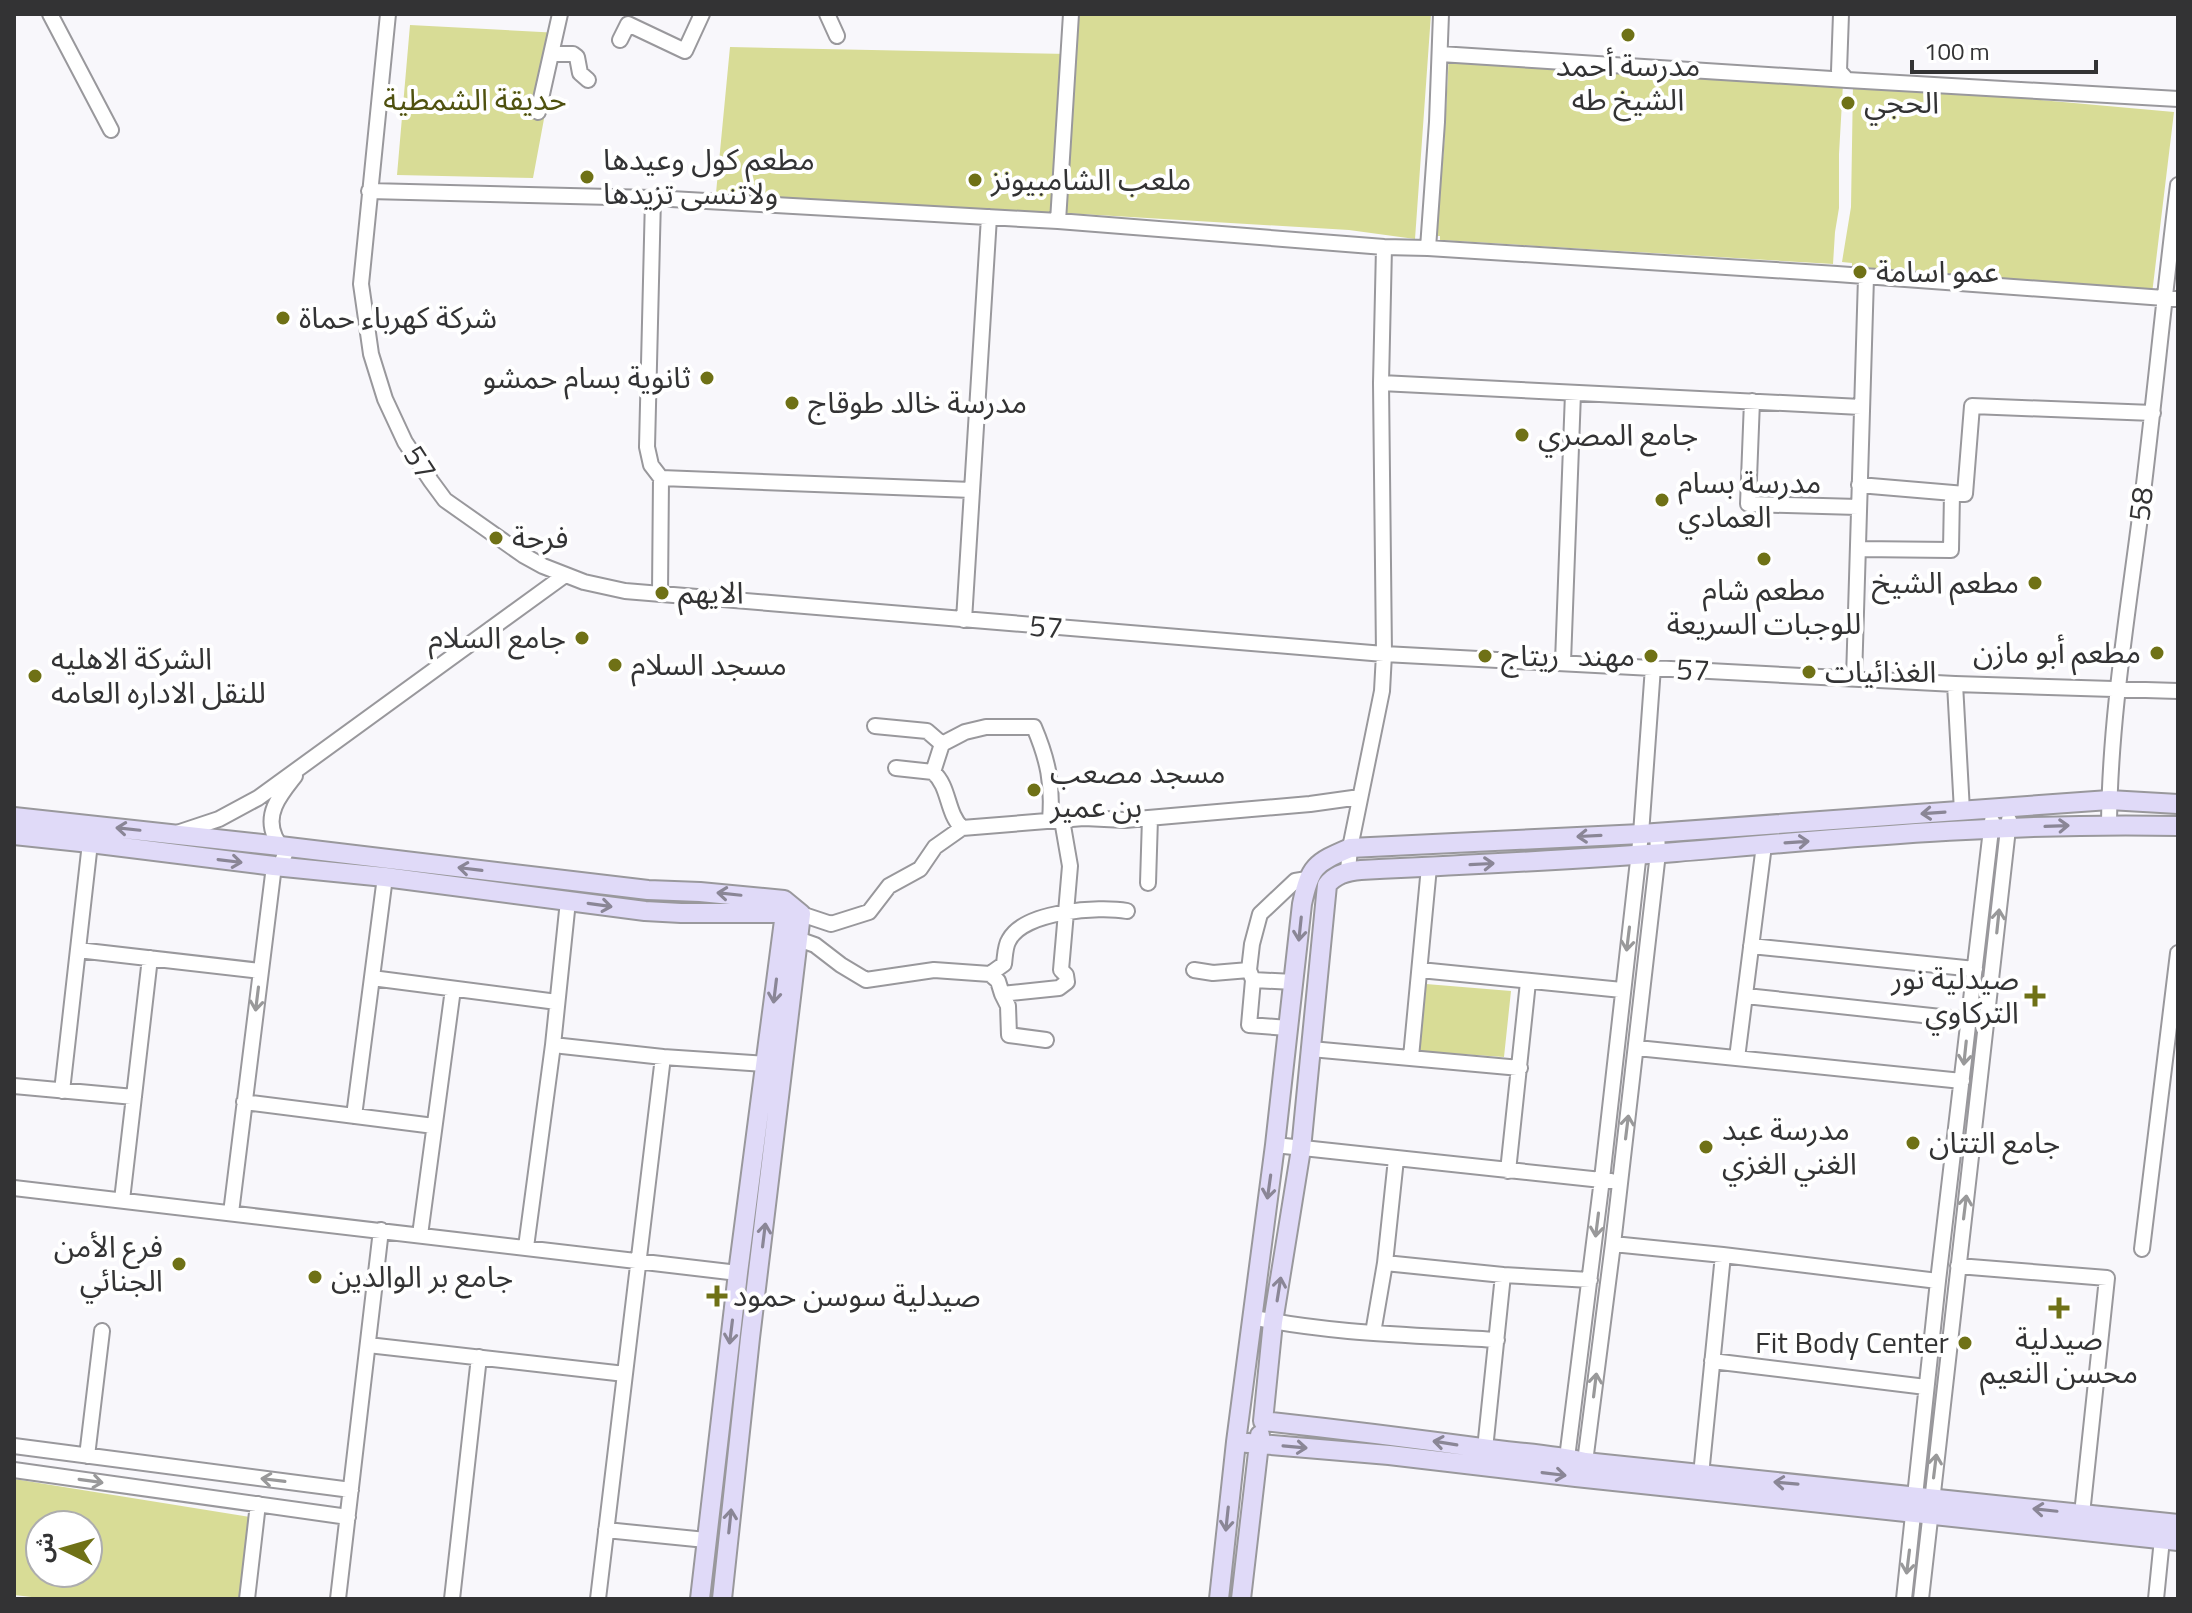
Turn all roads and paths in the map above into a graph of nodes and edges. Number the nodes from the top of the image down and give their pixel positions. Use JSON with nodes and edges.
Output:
{"nodes":[{"id":1,"x":50,"y":14,"type":"edge"},
{"id":2,"x":388,"y":14,"type":"edge"},
{"id":3,"x":560,"y":14,"type":"edge"},
{"id":4,"x":702,"y":14,"type":"edge"},
{"id":5,"x":827,"y":14,"type":"edge"},
{"id":6,"x":1071,"y":14,"type":"edge"},
{"id":7,"x":1441,"y":14,"type":"edge"},
{"id":8,"x":1841,"y":14,"type":"edge"},
{"id":9,"x":630,"y":19,"type":"edge"},
{"id":10,"x":837,"y":36,"type":"dead end"},
{"id":11,"x":620,"y":40,"type":"dead end"},
{"id":12,"x":551,"y":54,"type":"junction"},
{"id":13,"x":1440,"y":54,"type":"junction"},
{"id":14,"x":588,"y":80,"type":"dead end"},
{"id":15,"x":1847,"y":80,"type":"junction"},
{"id":16,"x":2178,"y":99,"type":"edge"},
{"id":17,"x":538,"y":112,"type":"dead end"},
{"id":18,"x":111,"y":130,"type":"dead end"},
{"id":19,"x":2178,"y":185,"type":"edge"},
{"id":20,"x":369,"y":191,"type":"junction"},
{"id":21,"x":653,"y":198,"type":"junction"},
{"id":22,"x":989,"y":217,"type":"junction"},
{"id":23,"x":1058,"y":221,"type":"junction"},
{"id":24,"x":1384,"y":247,"type":"junction"},
{"id":25,"x":1428,"y":248,"type":"junction"},
{"id":26,"x":1866,"y":277,"type":"junction"},
{"id":27,"x":2171,"y":299,"type":"edge"},
{"id":28,"x":1381,"y":383,"type":"junction"},
{"id":29,"x":1573,"y":393,"type":"junction"},
{"id":30,"x":1752,"y":401,"type":"junction"},
{"id":31,"x":1861,"y":407,"type":"junction"},
{"id":32,"x":2153,"y":413,"type":"junction"},
{"id":33,"x":661,"y":478,"type":"junction"},
{"id":34,"x":1859,"y":485,"type":"junction"},
{"id":35,"x":972,"y":490,"type":"junction"},
{"id":36,"x":1952,"y":493,"type":"junction"},
{"id":37,"x":1858,"y":507,"type":"junction"},
{"id":38,"x":1858,"y":549,"type":"junction"},
{"id":39,"x":565,"y":575,"type":"junction"},
{"id":40,"x":660,"y":594,"type":"junction"},
{"id":41,"x":964,"y":620,"type":"junction"},
{"id":42,"x":1384,"y":654,"type":"junction"},
{"id":43,"x":1563,"y":662,"type":"junction"},
{"id":44,"x":1653,"y":667,"type":"junction"},
{"id":45,"x":1854,"y":679,"type":"junction"},
{"id":46,"x":1955,"y":684,"type":"junction"},
{"id":47,"x":2118,"y":689,"type":"junction"},
{"id":48,"x":2178,"y":691,"type":"edge"},
{"id":49,"x":875,"y":726,"type":"dead end"},
{"id":50,"x":942,"y":744,"type":"junction"},
{"id":51,"x":304,"y":764,"type":"junction"},
{"id":52,"x":896,"y":768,"type":"dead end"},
{"id":53,"x":933,"y":772,"type":"junction"},
{"id":54,"x":1360,"y":797,"type":"junction"},
{"id":55,"x":2109,"y":800,"type":"junction"},
{"id":56,"x":2178,"y":804,"type":"edge"},
{"id":57,"x":2002,"y":808,"type":"junction"},
{"id":58,"x":1962,"y":811,"type":"junction"},
{"id":59,"x":14,"y":817,"type":"edge"},
{"id":60,"x":1150,"y":818,"type":"junction"},
{"id":61,"x":1056,"y":820,"type":"junction"},
{"id":62,"x":2109,"y":824,"type":"junction"},
{"id":63,"x":2178,"y":826,"type":"edge"},
{"id":64,"x":962,"y":828,"type":"junction"},
{"id":65,"x":2000,"y":828,"type":"junction"},
{"id":66,"x":1649,"y":833,"type":"junction"},
{"id":67,"x":173,"y":834,"type":"junction"},
{"id":68,"x":14,"y":835,"type":"edge"},
{"id":69,"x":90,"y":843,"type":"junction"},
{"id":70,"x":1764,"y":845,"type":"junction"},
{"id":71,"x":280,"y":846,"type":"junction"},
{"id":72,"x":1350,"y":848,"type":"junction"},
{"id":73,"x":1658,"y":853,"type":"junction"},
{"id":74,"x":1638,"y":854,"type":"junction"},
{"id":75,"x":274,"y":866,"type":"junction"},
{"id":76,"x":1429,"y":867,"type":"junction"},
{"id":77,"x":1348,"y":871,"type":"junction"},
{"id":78,"x":385,"y":877,"type":"junction"},
{"id":79,"x":1307,"y":879,"type":"junction"},
{"id":80,"x":1148,"y":883,"type":"dead end"},
{"id":81,"x":568,"y":901,"type":"junction"},
{"id":82,"x":1127,"y":911,"type":"dead end"},
{"id":83,"x":1068,"y":912,"type":"junction"},
{"id":84,"x":793,"y":914,"type":"junction"},
{"id":85,"x":798,"y":939,"type":"junction"},
{"id":86,"x":1751,"y":946,"type":"junction"},
{"id":87,"x":78,"y":950,"type":"junction"},
{"id":88,"x":2178,"y":953,"type":"edge"},
{"id":89,"x":150,"y":958,"type":"junction"},
{"id":90,"x":1975,"y":969,"type":"junction"},
{"id":91,"x":1194,"y":970,"type":"dead end"},
{"id":92,"x":1420,"y":970,"type":"junction"},
{"id":93,"x":261,"y":971,"type":"junction"},
{"id":94,"x":990,"y":974,"type":"junction"},
{"id":95,"x":1251,"y":975,"type":"junction"},
{"id":96,"x":372,"y":978,"type":"junction"},
{"id":97,"x":1294,"y":982,"type":"junction"},
{"id":98,"x":1528,"y":982,"type":"junction"},
{"id":99,"x":453,"y":989,"type":"junction"},
{"id":100,"x":1622,"y":990,"type":"junction"},
{"id":101,"x":1002,"y":994,"type":"junction"},
{"id":102,"x":1746,"y":996,"type":"junction"},
{"id":103,"x":557,"y":1002,"type":"junction"},
{"id":104,"x":1969,"y":1020,"type":"junction"},
{"id":105,"x":1288,"y":1028,"type":"junction"},
{"id":106,"x":1046,"y":1040,"type":"dead end"},
{"id":107,"x":553,"y":1045,"type":"junction"},
{"id":108,"x":1637,"y":1048,"type":"junction"},
{"id":109,"x":1311,"y":1049,"type":"junction"},
{"id":110,"x":663,"y":1057,"type":"junction"},
{"id":111,"x":1411,"y":1057,"type":"junction"},
{"id":112,"x":1737,"y":1058,"type":"junction"},
{"id":113,"x":766,"y":1064,"type":"junction"},
{"id":114,"x":1520,"y":1068,"type":"junction"},
{"id":115,"x":1962,"y":1081,"type":"junction"},
{"id":116,"x":14,"y":1086,"type":"edge"},
{"id":117,"x":2170,"y":1086,"type":"edge"},
{"id":118,"x":62,"y":1091,"type":"junction"},
{"id":119,"x":134,"y":1097,"type":"junction"},
{"id":120,"x":244,"y":1102,"type":"junction"},
{"id":121,"x":354,"y":1116,"type":"junction"},
{"id":122,"x":434,"y":1126,"type":"junction"},
{"id":123,"x":1275,"y":1145,"type":"junction"},
{"id":124,"x":1301,"y":1149,"type":"junction"},
{"id":125,"x":1396,"y":1159,"type":"junction"},
{"id":126,"x":1508,"y":1171,"type":"junction"},
{"id":127,"x":1602,"y":1179,"type":"junction"},
{"id":128,"x":1620,"y":1182,"type":"junction"},
{"id":129,"x":14,"y":1188,"type":"edge"},
{"id":130,"x":122,"y":1200,"type":"junction"},
{"id":131,"x":231,"y":1213,"type":"junction"},
{"id":132,"x":381,"y":1230,"type":"junction"},
{"id":133,"x":420,"y":1235,"type":"junction"},
{"id":134,"x":1613,"y":1244,"type":"junction"},
{"id":135,"x":526,"y":1247,"type":"junction"},
{"id":136,"x":2142,"y":1249,"type":"dead end"},
{"id":137,"x":1723,"y":1255,"type":"junction"},
{"id":138,"x":638,"y":1261,"type":"junction"},
{"id":139,"x":1385,"y":1263,"type":"junction"},
{"id":140,"x":1958,"y":1266,"type":"junction"},
{"id":141,"x":738,"y":1273,"type":"junction"},
{"id":142,"x":1503,"y":1275,"type":"junction"},
{"id":143,"x":1590,"y":1280,"type":"junction"},
{"id":144,"x":1938,"y":1281,"type":"junction"},
{"id":145,"x":1251,"y":1317,"type":"junction"},
{"id":146,"x":1273,"y":1322,"type":"junction"},
{"id":147,"x":102,"y":1331,"type":"dead end"},
{"id":148,"x":1373,"y":1333,"type":"junction"},
{"id":149,"x":1497,"y":1340,"type":"junction"},
{"id":150,"x":368,"y":1345,"type":"junction"},
{"id":151,"x":479,"y":1357,"type":"junction"},
{"id":152,"x":1712,"y":1361,"type":"junction"},
{"id":153,"x":625,"y":1374,"type":"junction"},
{"id":154,"x":1926,"y":1387,"type":"junction"},
{"id":155,"x":1238,"y":1419,"type":"junction"},
{"id":156,"x":1263,"y":1421,"type":"junction"},
{"id":157,"x":1236,"y":1442,"type":"junction"},
{"id":158,"x":1258,"y":1444,"type":"junction"},
{"id":159,"x":14,"y":1446,"type":"edge"},
{"id":160,"x":1485,"y":1449,"type":"junction"},
{"id":161,"x":87,"y":1456,"type":"junction"},
{"id":162,"x":1576,"y":1460,"type":"junction"},
{"id":163,"x":14,"y":1470,"type":"edge"},
{"id":164,"x":1701,"y":1475,"type":"junction"},
{"id":165,"x":351,"y":1490,"type":"junction"},
{"id":166,"x":258,"y":1504,"type":"junction"},
{"id":167,"x":1923,"y":1505,"type":"junction"},
{"id":168,"x":2082,"y":1514,"type":"junction"},
{"id":169,"x":348,"y":1517,"type":"junction"},
{"id":170,"x":2178,"y":1524,"type":"edge"},
{"id":171,"x":606,"y":1530,"type":"junction"},
{"id":172,"x":706,"y":1540,"type":"junction"},
{"id":173,"x":2170,"y":1540,"type":"edge"},
{"id":174,"x":247,"y":1599,"type":"edge"},
{"id":175,"x":338,"y":1599,"type":"edge"},
{"id":176,"x":452,"y":1599,"type":"edge"},
{"id":177,"x":598,"y":1599,"type":"edge"},
{"id":178,"x":700,"y":1599,"type":"edge"},
{"id":179,"x":722,"y":1599,"type":"edge"},
{"id":180,"x":1219,"y":1599,"type":"edge"},
{"id":181,"x":1241,"y":1599,"type":"edge"},
{"id":182,"x":1904,"y":1599,"type":"edge"},
{"id":183,"x":1921,"y":1599,"type":"edge"},
{"id":184,"x":2156,"y":1599,"type":"edge"}],
"edges":[{"from":1,"to":18,"type":"street"},
{"from":2,"to":20,"type":"street","name":"57"},
{"from":3,"to":12,"type":"street"},
{"from":4,"to":9,"type":"street"},
{"from":5,"to":10,"type":"street"},
{"from":6,"to":23,"type":"street"},
{"from":7,"to":13,"type":"street"},
{"from":8,"to":15,"type":"street"},
{"from":9,"to":11,"type":"street"},
{"from":12,"to":14,"type":"street"},
{"from":12,"to":17,"type":"street"},
{"from":13,"to":15,"type":"street"},
{"from":13,"to":25,"type":"street"},
{"from":15,"to":16,"type":"street"},
{"from":19,"to":27,"type":"street","name":"58"},
{"from":20,"to":21,"type":"street"},
{"from":20,"to":39,"type":"street","name":"57"},
{"from":21,"to":22,"type":"street"},
{"from":21,"to":33,"type":"street"},
{"from":22,"to":23,"type":"street"},
{"from":22,"to":35,"type":"street"},
{"from":23,"to":24,"type":"street"},
{"from":24,"to":25,"type":"street"},
{"from":24,"to":28,"type":"street"},
{"from":25,"to":26,"type":"street"},
{"from":26,"to":27,"type":"street"},
{"from":26,"to":31,"type":"street"},
{"from":27,"to":32,"type":"street","name":"58"},
{"from":28,"to":29,"type":"street"},
{"from":28,"to":42,"type":"street"},
{"from":29,"to":30,"type":"street"},
{"from":29,"to":43,"type":"street"},
{"from":30,"to":31,"type":"street"},
{"from":30,"to":37,"type":"street"},
{"from":31,"to":34,"type":"street"},
{"from":32,"to":36,"type":"street"},
{"from":32,"to":47,"type":"street","name":"58"},
{"from":33,"to":35,"type":"street"},
{"from":33,"to":40,"type":"street"},
{"from":34,"to":36,"type":"street"},
{"from":34,"to":37,"type":"street"},
{"from":35,"to":41,"type":"street"},
{"from":36,"to":38,"type":"street"},
{"from":37,"to":38,"type":"street"},
{"from":38,"to":45,"type":"street"},
{"from":39,"to":40,"type":"street","name":"57"},
{"from":39,"to":51,"type":"street"},
{"from":40,"to":41,"type":"street","name":"57"},
{"from":41,"to":42,"type":"street","name":"57"},
{"from":42,"to":43,"type":"street","name":"57"},
{"from":42,"to":54,"type":"street"},
{"from":43,"to":44,"type":"street","name":"57"},
{"from":44,"to":45,"type":"street","name":"57"},
{"from":44,"to":66,"type":"street"},
{"from":45,"to":46,"type":"street","name":"57"},
{"from":46,"to":47,"type":"street","name":"57"},
{"from":46,"to":58,"type":"street"},
{"from":47,"to":48,"type":"street","name":"57"},
{"from":47,"to":55,"type":"street","name":"58"},
{"from":49,"to":50,"type":"street"},
{"from":50,"to":53,"type":"street"},
{"from":50,"to":61,"type":"street"},
{"from":51,"to":67,"type":"street"},
{"from":51,"to":71,"type":"street"},
{"from":52,"to":53,"type":"street"},
{"from":53,"to":64,"type":"street"},
{"from":54,"to":60,"type":"street"},
{"from":54,"to":72,"type":"street"},
{"from":55,"to":56,"type":"main road"},
{"from":55,"to":57,"type":"main road"},
{"from":55,"to":62,"type":"street","name":"58"},
{"from":57,"to":58,"type":"main road"},
{"from":57,"to":65,"type":"street"},
{"from":58,"to":66,"type":"main road","one_way":true},
{"from":67,"to":59,"type":"main road","one_way":true},
{"from":60,"to":61,"type":"street"},
{"from":60,"to":80,"type":"street"},
{"from":61,"to":64,"type":"street"},
{"from":61,"to":83,"type":"street"},
{"from":62,"to":63,"type":"main road"},
{"from":65,"to":62,"type":"main road","one_way":true},
{"from":64,"to":84,"type":"street"},
{"from":70,"to":65,"type":"main road","one_way":true},
{"from":65,"to":90,"type":"street"},
{"from":140,"to":65,"type":"street","one_way":true},
{"from":66,"to":72,"type":"main road","one_way":true},
{"from":66,"to":73,"type":"street"},
{"from":66,"to":74,"type":"street"},
{"from":67,"to":71,"type":"main road"},
{"from":68,"to":69,"type":"main road"},
{"from":69,"to":75,"type":"main road","one_way":true},
{"from":69,"to":87,"type":"street"},
{"from":70,"to":73,"type":"main road"},
{"from":70,"to":86,"type":"street"},
{"from":71,"to":75,"type":"street"},
{"from":84,"to":71,"type":"main road","one_way":true},
{"from":72,"to":77,"type":"street"},
{"from":72,"to":79,"type":"main road"},
{"from":73,"to":74,"type":"main road"},
{"from":73,"to":108,"type":"street"},
{"from":76,"to":74,"type":"main road","one_way":true},
{"from":74,"to":100,"type":"street","one_way":true},
{"from":75,"to":78,"type":"main road"},
{"from":75,"to":93,"type":"street"},
{"from":76,"to":77,"type":"main road"},
{"from":76,"to":92,"type":"street"},
{"from":77,"to":109,"type":"main road"},
{"from":78,"to":81,"type":"main road"},
{"from":78,"to":96,"type":"street"},
{"from":79,"to":95,"type":"street"},
{"from":79,"to":97,"type":"main road","one_way":true},
{"from":81,"to":84,"type":"main road","one_way":true},
{"from":81,"to":103,"type":"street"},
{"from":82,"to":83,"type":"street"},
{"from":83,"to":94,"type":"street"},
{"from":83,"to":101,"type":"street"},
{"from":84,"to":85,"type":"main road"},
{"from":84,"to":113,"type":"main road","one_way":true},
{"from":85,"to":94,"type":"street"},
{"from":179,"to":85,"type":"main road","one_way":true},
{"from":86,"to":90,"type":"street"},
{"from":86,"to":102,"type":"street"},
{"from":87,"to":89,"type":"street"},
{"from":87,"to":118,"type":"street"},
{"from":88,"to":117,"type":"street"},
{"from":89,"to":93,"type":"street"},
{"from":89,"to":119,"type":"street"},
{"from":90,"to":104,"type":"street"},
{"from":91,"to":95,"type":"street"},
{"from":92,"to":98,"type":"street"},
{"from":92,"to":111,"type":"street"},
{"from":93,"to":120,"type":"street","one_way":true},
{"from":94,"to":101,"type":"street"},
{"from":95,"to":97,"type":"street"},
{"from":95,"to":105,"type":"street"},
{"from":96,"to":99,"type":"street"},
{"from":96,"to":121,"type":"street"},
{"from":97,"to":105,"type":"main road"},
{"from":98,"to":100,"type":"street"},
{"from":98,"to":114,"type":"street"},
{"from":99,"to":103,"type":"street"},
{"from":99,"to":122,"type":"street"},
{"from":100,"to":127,"type":"street"},
{"from":101,"to":106,"type":"street"},
{"from":102,"to":104,"type":"street"},
{"from":102,"to":112,"type":"street"},
{"from":103,"to":107,"type":"street"},
{"from":104,"to":115,"type":"street","one_way":true},
{"from":105,"to":123,"type":"main road"},
{"from":107,"to":110,"type":"street"},
{"from":107,"to":135,"type":"street"},
{"from":108,"to":112,"type":"street"},
{"from":128,"to":108,"type":"street","one_way":true},
{"from":109,"to":111,"type":"street"},
{"from":109,"to":124,"type":"main road"},
{"from":110,"to":113,"type":"street"},
{"from":110,"to":138,"type":"street"},
{"from":111,"to":114,"type":"street"},
{"from":112,"to":115,"type":"street"},
{"from":113,"to":141,"type":"main road"},
{"from":114,"to":126,"type":"street"},
{"from":115,"to":144,"type":"street"},
{"from":116,"to":118,"type":"street"},
{"from":117,"to":136,"type":"street"},
{"from":118,"to":119,"type":"street"},
{"from":119,"to":130,"type":"street"},
{"from":120,"to":121,"type":"street"},
{"from":120,"to":131,"type":"street"},
{"from":121,"to":122,"type":"street"},
{"from":122,"to":133,"type":"street"},
{"from":123,"to":124,"type":"street"},
{"from":123,"to":145,"type":"main road","one_way":true},
{"from":124,"to":125,"type":"street"},
{"from":146,"to":124,"type":"main road","one_way":true},
{"from":125,"to":126,"type":"street"},
{"from":125,"to":139,"type":"street"},
{"from":126,"to":127,"type":"street"},
{"from":127,"to":128,"type":"street"},
{"from":127,"to":143,"type":"street","one_way":true},
{"from":128,"to":134,"type":"street"},
{"from":129,"to":130,"type":"street"},
{"from":130,"to":131,"type":"street"},
{"from":131,"to":132,"type":"street"},
{"from":132,"to":133,"type":"street"},
{"from":132,"to":150,"type":"street"},
{"from":133,"to":135,"type":"street"},
{"from":134,"to":137,"type":"street"},
{"from":162,"to":134,"type":"street","one_way":true},
{"from":135,"to":138,"type":"street"},
{"from":137,"to":144,"type":"street"},
{"from":137,"to":152,"type":"street"},
{"from":138,"to":141,"type":"street"},
{"from":138,"to":153,"type":"street"},
{"from":139,"to":142,"type":"street"},
{"from":139,"to":148,"type":"street"},
{"from":167,"to":140,"type":"street","one_way":true},
{"from":140,"to":168,"type":"street"},
{"from":141,"to":172,"type":"main road","one_way":true},
{"from":142,"to":143,"type":"street"},
{"from":142,"to":149,"type":"street"},
{"from":143,"to":162,"type":"street"},
{"from":144,"to":154,"type":"street"},
{"from":145,"to":146,"type":"street"},
{"from":145,"to":155,"type":"main road"},
{"from":146,"to":148,"type":"street"},
{"from":146,"to":156,"type":"main road"},
{"from":147,"to":161,"type":"street"},
{"from":148,"to":149,"type":"street"},
{"from":149,"to":160,"type":"street"},
{"from":150,"to":151,"type":"street"},
{"from":150,"to":165,"type":"street"},
{"from":151,"to":153,"type":"street"},
{"from":151,"to":176,"type":"street"},
{"from":152,"to":154,"type":"street"},
{"from":152,"to":164,"type":"street"},
{"from":153,"to":171,"type":"street"},
{"from":154,"to":167,"type":"street"},
{"from":155,"to":156,"type":"main road"},
{"from":155,"to":157,"type":"main road"},
{"from":156,"to":158,"type":"main road"},
{"from":160,"to":156,"type":"main road","one_way":true},
{"from":157,"to":158,"type":"main road"},
{"from":157,"to":180,"type":"main road","one_way":true},
{"from":158,"to":167,"type":"main road","one_way":true},
{"from":158,"to":181,"type":"main road"},
{"from":159,"to":161,"type":"street"},
{"from":160,"to":162,"type":"main road"},
{"from":165,"to":161,"type":"street","one_way":true},
{"from":162,"to":164,"type":"main road"},
{"from":163,"to":166,"type":"street","one_way":true},
{"from":167,"to":164,"type":"main road","one_way":true},
{"from":165,"to":169,"type":"street"},
{"from":166,"to":169,"type":"street"},
{"from":166,"to":174,"type":"street"},
{"from":168,"to":167,"type":"main road","one_way":true},
{"from":167,"to":173,"type":"main road"},
{"from":167,"to":182,"type":"street","one_way":true},
{"from":167,"to":183,"type":"street"},
{"from":168,"to":170,"type":"main road"},
{"from":169,"to":175,"type":"street"},
{"from":171,"to":172,"type":"street"},
{"from":171,"to":177,"type":"street"},
{"from":172,"to":178,"type":"main road"},
{"from":173,"to":184,"type":"street"}]}
